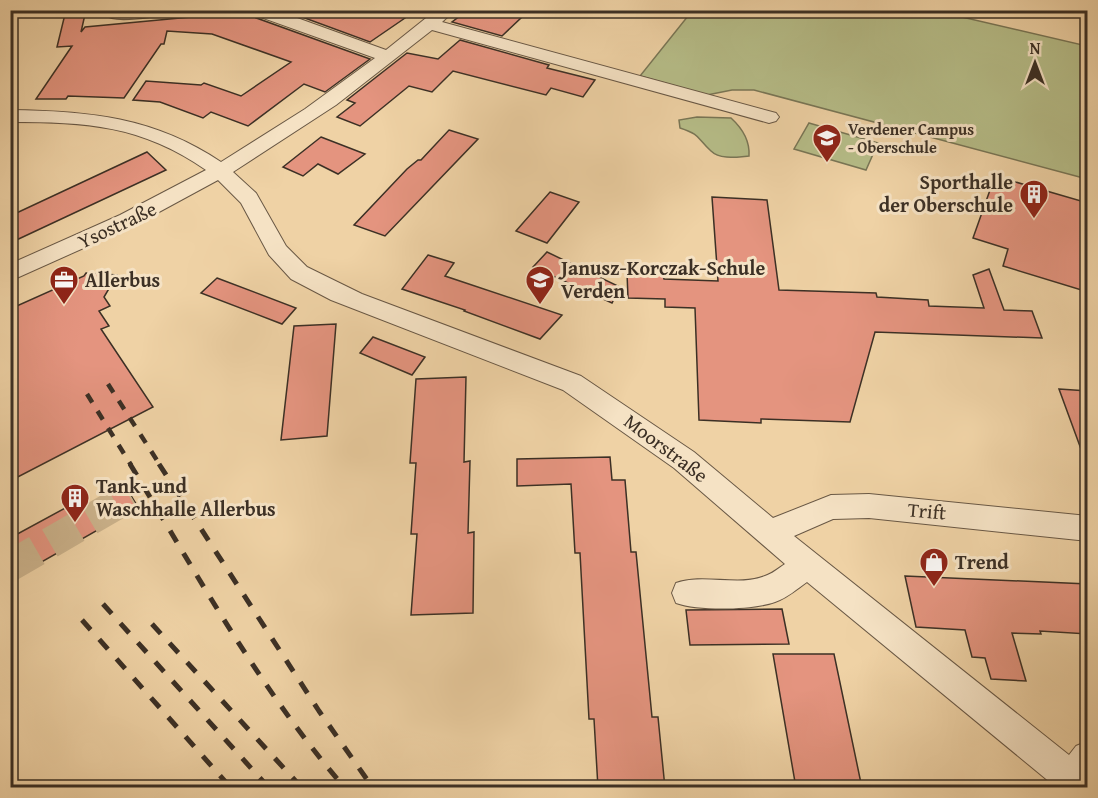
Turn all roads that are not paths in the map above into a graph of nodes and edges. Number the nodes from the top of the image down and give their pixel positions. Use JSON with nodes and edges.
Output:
{"nodes":[{"id":1,"x":160,"y":10,"type":"edge"},
{"id":2,"x":258,"y":10,"type":"edge"},
{"id":3,"x":447,"y":10,"type":"edge"},
{"id":4,"x":114,"y":15,"type":"dead end"},
{"id":5,"x":430,"y":24,"type":"junction"},
{"id":6,"x":387,"y":56,"type":"junction"},
{"id":7,"x":11,"y":116,"type":"edge"},
{"id":8,"x":769,"y":117,"type":"dead end"},
{"id":9,"x":220,"y":171,"type":"junction"},
{"id":10,"x":10,"y":273,"type":"edge"},
{"id":11,"x":1088,"y":529,"type":"edge"},
{"id":12,"x":772,"y":532,"type":"junction"},
{"id":13,"x":808,"y":564,"type":"junction"},
{"id":14,"x":687,"y":592,"type":"dead end"},
{"id":15,"x":1081,"y":774,"type":"edge"}],
"edges":[{"from":1,"to":4,"type":"street"},
{"from":2,"to":6,"type":"street"},
{"from":3,"to":5,"type":"street","name":"Ysostraße"},
{"from":5,"to":6,"type":"street","name":"Ysostraße"},
{"from":5,"to":8,"type":"street"},
{"from":6,"to":9,"type":"street","name":"Ysostraße"},
{"from":7,"to":9,"type":"street","name":"Moorstraße"},
{"from":9,"to":10,"type":"street","name":"Ysostraße"},
{"from":9,"to":12,"type":"street","name":"Moorstraße"},
{"from":11,"to":12,"type":"street","name":"Trift"},
{"from":12,"to":13,"type":"street","name":"Moorstraße"},
{"from":13,"to":14,"type":"street"},
{"from":13,"to":15,"type":"street","name":"Moorstraße"}]}
